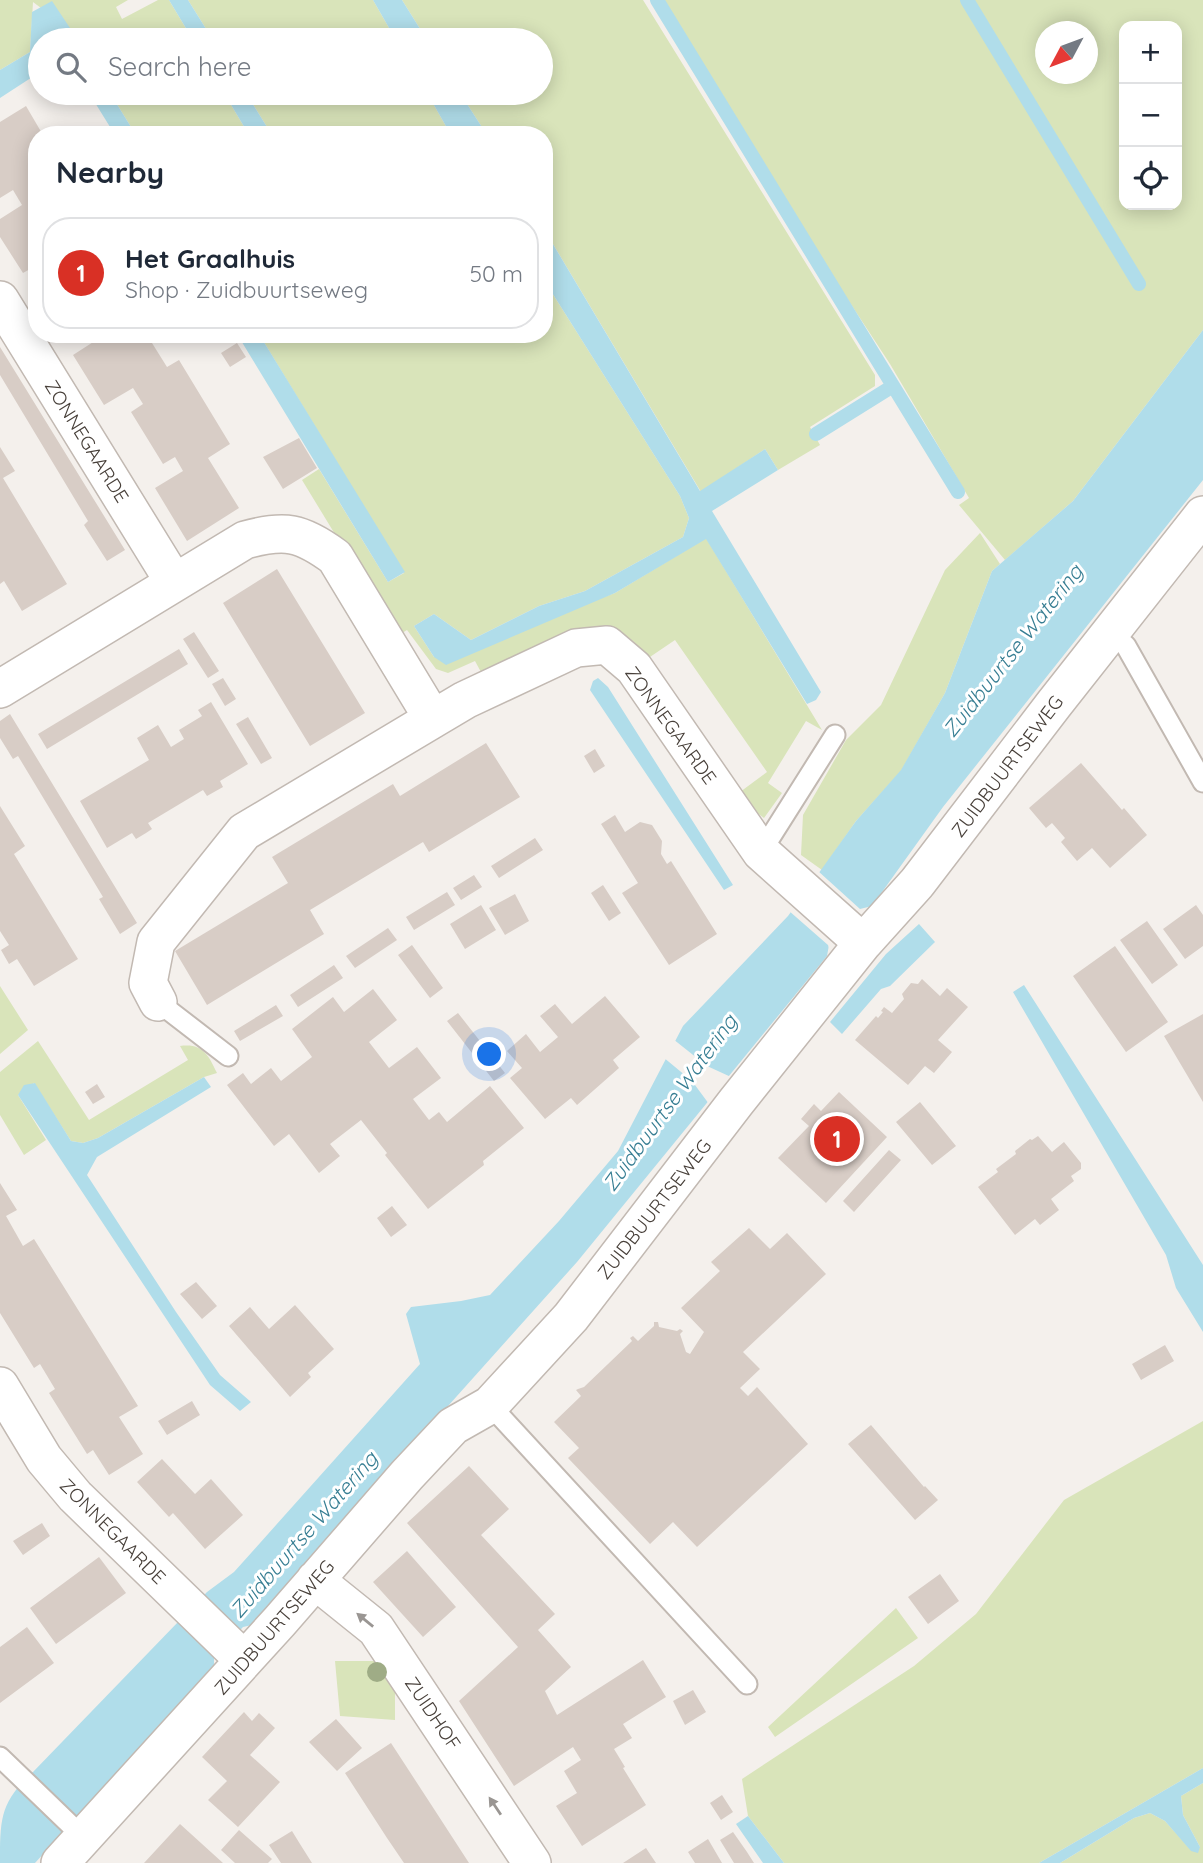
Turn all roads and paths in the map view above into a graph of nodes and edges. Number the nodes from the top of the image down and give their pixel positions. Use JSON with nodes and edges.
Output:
{"nodes":[{"id":1,"x":0,"y":300,"type":"edge"},
{"id":2,"x":1203,"y":515,"type":"edge"},
{"id":3,"x":174,"y":582,"type":"junction"},
{"id":4,"x":1110,"y":632,"type":"junction"},
{"id":5,"x":0,"y":688,"type":"edge"},
{"id":6,"x":433,"y":719,"type":"junction"},
{"id":7,"x":835,"y":735,"type":"dead end"},
{"id":8,"x":1203,"y":782,"type":"edge"},
{"id":9,"x":761,"y":852,"type":"junction"},
{"id":10,"x":856,"y":936,"type":"junction"},
{"id":11,"x":158,"y":1002,"type":"joint"},
{"id":12,"x":228,"y":1056,"type":"dead end"},
{"id":13,"x":0,"y":1386,"type":"edge"},
{"id":14,"x":490,"y":1405,"type":"junction"},
{"id":15,"x":315,"y":1580,"type":"junction"},
{"id":16,"x":238,"y":1654,"type":"junction"},
{"id":17,"x":747,"y":1684,"type":"dead end"},
{"id":18,"x":0,"y":1757,"type":"edge"},
{"id":19,"x":72,"y":1842,"type":"edge"},
{"id":20,"x":533,"y":1863,"type":"edge"}],
"edges":[{"from":1,"to":3,"type":"street","name":"ZONNEGAARDE"},
{"from":2,"to":4,"type":"street","name":"ZUIDBUURTSEWEG"},
{"from":3,"to":5,"type":"street"},
{"from":3,"to":6,"type":"street"},
{"from":4,"to":8,"type":"lane"},
{"from":4,"to":10,"type":"street","name":"ZUIDBUURTSEWEG"},
{"from":6,"to":9,"type":"street","name":"ZONNEGAARDE"},
{"from":6,"to":11,"type":"street","name":"ZONNEGAARDE"},
{"from":7,"to":9,"type":"lane"},
{"from":9,"to":10,"type":"street","name":"ZONNEGAARDE"},
{"from":10,"to":14,"type":"street","name":"ZUIDBUURTSEWEG"},
{"from":11,"to":12,"type":"lane"},
{"from":13,"to":16,"type":"street","name":"ZONNEGAARDE"},
{"from":14,"to":15,"type":"street","name":"ZUIDBUURTSEWEG"},
{"from":14,"to":17,"type":"lane"},
{"from":15,"to":16,"type":"street","name":"ZUIDBUURTSEWEG"},
{"from":20,"to":15,"type":"street","name":"ZUIDHOF","one_way":true},
{"from":16,"to":19,"type":"street","name":"ZUIDBUURTSEWEG"},
{"from":18,"to":19,"type":"lane"}]}
